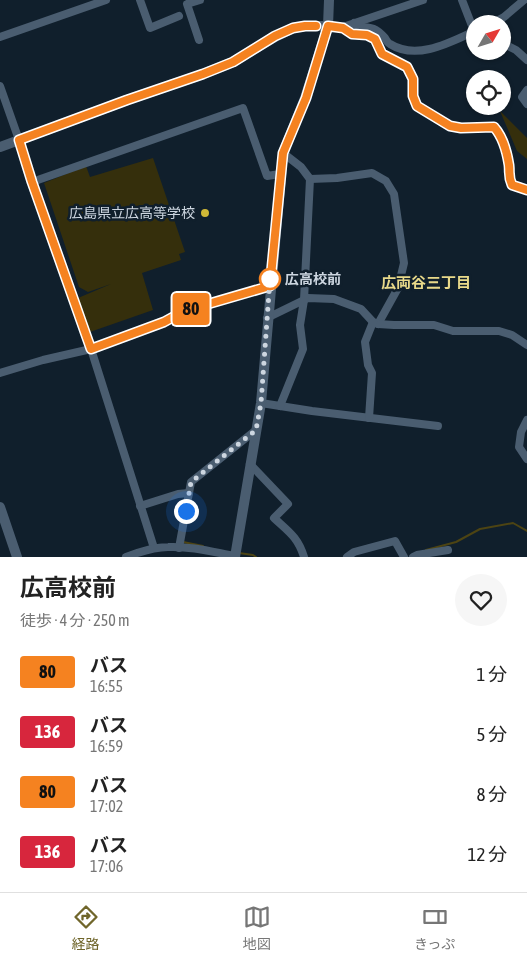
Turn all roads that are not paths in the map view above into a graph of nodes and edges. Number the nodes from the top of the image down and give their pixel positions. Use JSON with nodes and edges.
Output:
{"nodes":[{"id":1,"x":106,"y":0,"type":"edge"},
{"id":2,"x":140,"y":0,"type":"edge"},
{"id":3,"x":200,"y":0,"type":"edge"},
{"id":4,"x":329,"y":0,"type":"edge"},
{"id":5,"x":423,"y":0,"type":"edge"},
{"id":6,"x":462,"y":0,"type":"edge"},
{"id":7,"x":524,"y":0,"type":"edge"},
{"id":8,"x":468,"y":15,"type":"edge"},
{"id":9,"x":506,"y":15,"type":"edge"},
{"id":10,"x":179,"y":16,"type":"dead end"},
{"id":11,"x":354,"y":24,"type":"junction"},
{"id":12,"x":328,"y":26,"type":"junction"},
{"id":13,"x":343,"y":28,"type":"junction"},
{"id":14,"x":466,"y":35,"type":"edge"},
{"id":15,"x":0,"y":36,"type":"edge"},
{"id":16,"x":199,"y":40,"type":"dead end"},
{"id":17,"x":511,"y":48,"type":"edge"},
{"id":18,"x":527,"y":60,"type":"edge"},
{"id":19,"x":0,"y":86,"type":"edge"},
{"id":20,"x":527,"y":90,"type":"edge"},
{"id":21,"x":527,"y":104,"type":"edge"},
{"id":22,"x":19,"y":140,"type":"junction"},
{"id":23,"x":0,"y":147,"type":"edge"},
{"id":24,"x":283,"y":153,"type":"junction"},
{"id":25,"x":280,"y":174,"type":"junction"},
{"id":26,"x":310,"y":179,"type":"junction"},
{"id":27,"x":32,"y":182,"type":"junction"},
{"id":28,"x":527,"y":190,"type":"edge"},
{"id":29,"x":270,"y":286,"type":"junction"},
{"id":30,"x":304,"y":300,"type":"junction"},
{"id":31,"x":267,"y":318,"type":"junction"},
{"id":32,"x":375,"y":323,"type":"junction"},
{"id":33,"x":527,"y":345,"type":"edge"},
{"id":34,"x":91,"y":349,"type":"junction"},
{"id":35,"x":0,"y":373,"type":"edge"},
{"id":36,"x":261,"y":403,"type":"junction"},
{"id":37,"x":280,"y":406,"type":"junction"},
{"id":38,"x":369,"y":418,"type":"junction"},
{"id":39,"x":527,"y":420,"type":"edge"},
{"id":40,"x":438,"y":426,"type":"dead end"},
{"id":41,"x":256,"y":430,"type":"junction"},
{"id":42,"x":527,"y":459,"type":"edge"},
{"id":43,"x":250,"y":464,"type":"junction"},
{"id":44,"x":189,"y":493,"type":"junction"},
{"id":45,"x":140,"y":506,"type":"junction"},
{"id":46,"x":0,"y":507,"type":"edge"},
{"id":47,"x":154,"y":548,"type":"junction"},
{"id":48,"x":178,"y":548,"type":"junction"},
{"id":49,"x":448,"y":550,"type":"dead end"},
{"id":50,"x":18,"y":557,"type":"edge"},
{"id":51,"x":126,"y":557,"type":"edge"},
{"id":52,"x":176,"y":557,"type":"edge"},
{"id":53,"x":235,"y":557,"type":"edge"},
{"id":54,"x":304,"y":557,"type":"edge"},
{"id":55,"x":347,"y":557,"type":"edge"},
{"id":56,"x":404,"y":557,"type":"edge"},
{"id":57,"x":413,"y":557,"type":"edge"}],
"edges":[{"from":1,"to":15,"type":"street"},
{"from":2,"to":10,"type":"street"},
{"from":3,"to":16,"type":"street"},
{"from":4,"to":12,"type":"street"},
{"from":5,"to":11,"type":"street"},
{"from":6,"to":8,"type":"street"},
{"from":7,"to":9,"type":"street"},
{"from":11,"to":13,"type":"street"},
{"from":11,"to":14,"type":"street"},
{"from":12,"to":13,"type":"street"},
{"from":12,"to":22,"type":"street"},
{"from":12,"to":24,"type":"street"},
{"from":13,"to":28,"type":"street"},
{"from":17,"to":18,"type":"street"},
{"from":19,"to":22,"type":"street"},
{"from":20,"to":21,"type":"street"},
{"from":22,"to":23,"type":"street"},
{"from":22,"to":27,"type":"street"},
{"from":24,"to":25,"type":"street"},
{"from":24,"to":26,"type":"street"},
{"from":25,"to":27,"type":"street"},
{"from":25,"to":29,"type":"street"},
{"from":26,"to":30,"type":"street"},
{"from":26,"to":32,"type":"street"},
{"from":27,"to":34,"type":"street"},
{"from":29,"to":31,"type":"street"},
{"from":29,"to":34,"type":"street"},
{"from":30,"to":31,"type":"street"},
{"from":30,"to":32,"type":"street"},
{"from":30,"to":37,"type":"street"},
{"from":31,"to":36,"type":"street"},
{"from":32,"to":33,"type":"street"},
{"from":32,"to":38,"type":"street"},
{"from":34,"to":35,"type":"street"},
{"from":34,"to":45,"type":"street"},
{"from":36,"to":37,"type":"street"},
{"from":36,"to":41,"type":"street"},
{"from":37,"to":38,"type":"street"},
{"from":38,"to":40,"type":"street"},
{"from":39,"to":42,"type":"street"},
{"from":41,"to":43,"type":"street"},
{"from":41,"to":44,"type":"street"},
{"from":43,"to":53,"type":"street"},
{"from":43,"to":54,"type":"street"},
{"from":44,"to":45,"type":"street"},
{"from":44,"to":48,"type":"street"},
{"from":45,"to":47,"type":"street"},
{"from":46,"to":50,"type":"street"},
{"from":47,"to":48,"type":"street"},
{"from":47,"to":51,"type":"street"},
{"from":48,"to":52,"type":"street"},
{"from":48,"to":53,"type":"street"},
{"from":49,"to":57,"type":"street"},
{"from":55,"to":56,"type":"street"}]}
